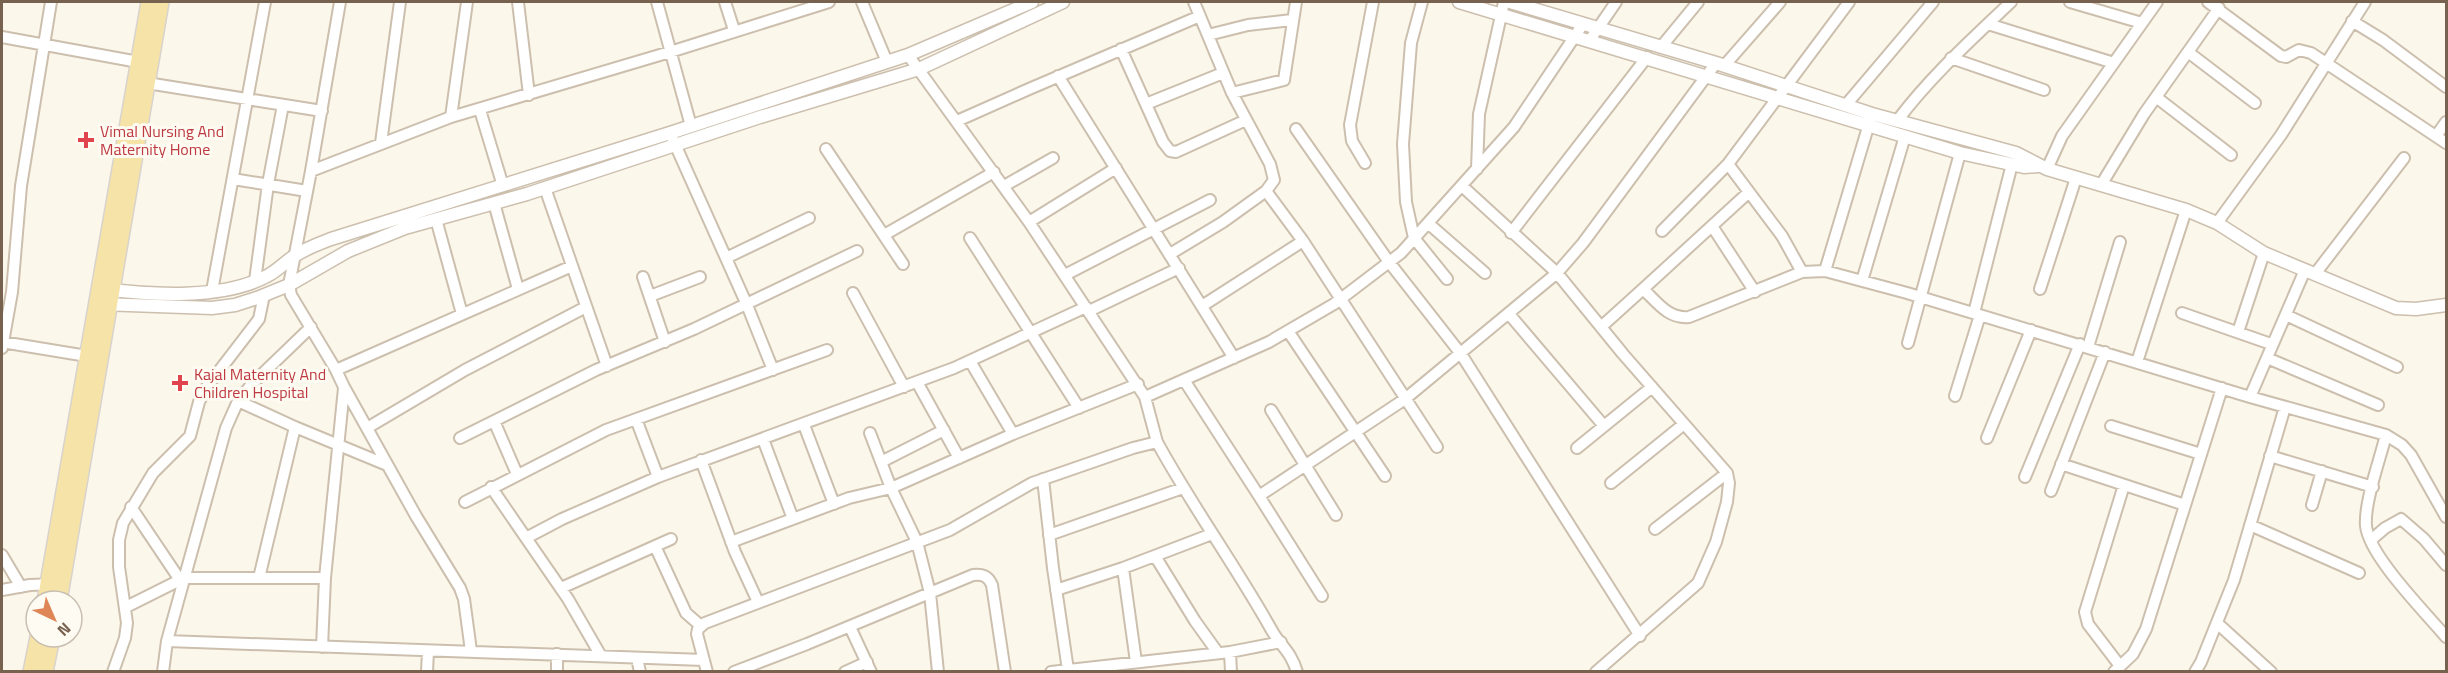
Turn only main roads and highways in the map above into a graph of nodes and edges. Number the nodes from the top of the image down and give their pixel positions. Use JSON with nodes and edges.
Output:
{"nodes":[{"id":1,"x":149,"y":2,"type":"edge"},
{"id":2,"x":161,"y":2,"type":"edge"},
{"id":3,"x":145,"y":63,"type":"junction"},
{"id":4,"x":104,"y":297,"type":"junction"},
{"id":5,"x":55,"y":584,"type":"junction"},
{"id":6,"x":52,"y":589,"type":"edge"},
{"id":7,"x":56,"y":589,"type":"edge"},
{"id":8,"x":36,"y":649,"type":"edge"},
{"id":9,"x":49,"y":649,"type":"edge"},
{"id":10,"x":31,"y":671,"type":"edge"},
{"id":11,"x":43,"y":672,"type":"edge"}],
"edges":[{"from":1,"to":3,"type":"main road"},
{"from":2,"to":3,"type":"main road"},
{"from":3,"to":4,"type":"main road"},
{"from":3,"to":4,"type":"main road"},
{"from":4,"to":5,"type":"main road"},
{"from":4,"to":5,"type":"main road"},
{"from":5,"to":6,"type":"main road"},
{"from":5,"to":7,"type":"main road"},
{"from":8,"to":10,"type":"main road"},
{"from":9,"to":11,"type":"main road"}]}
